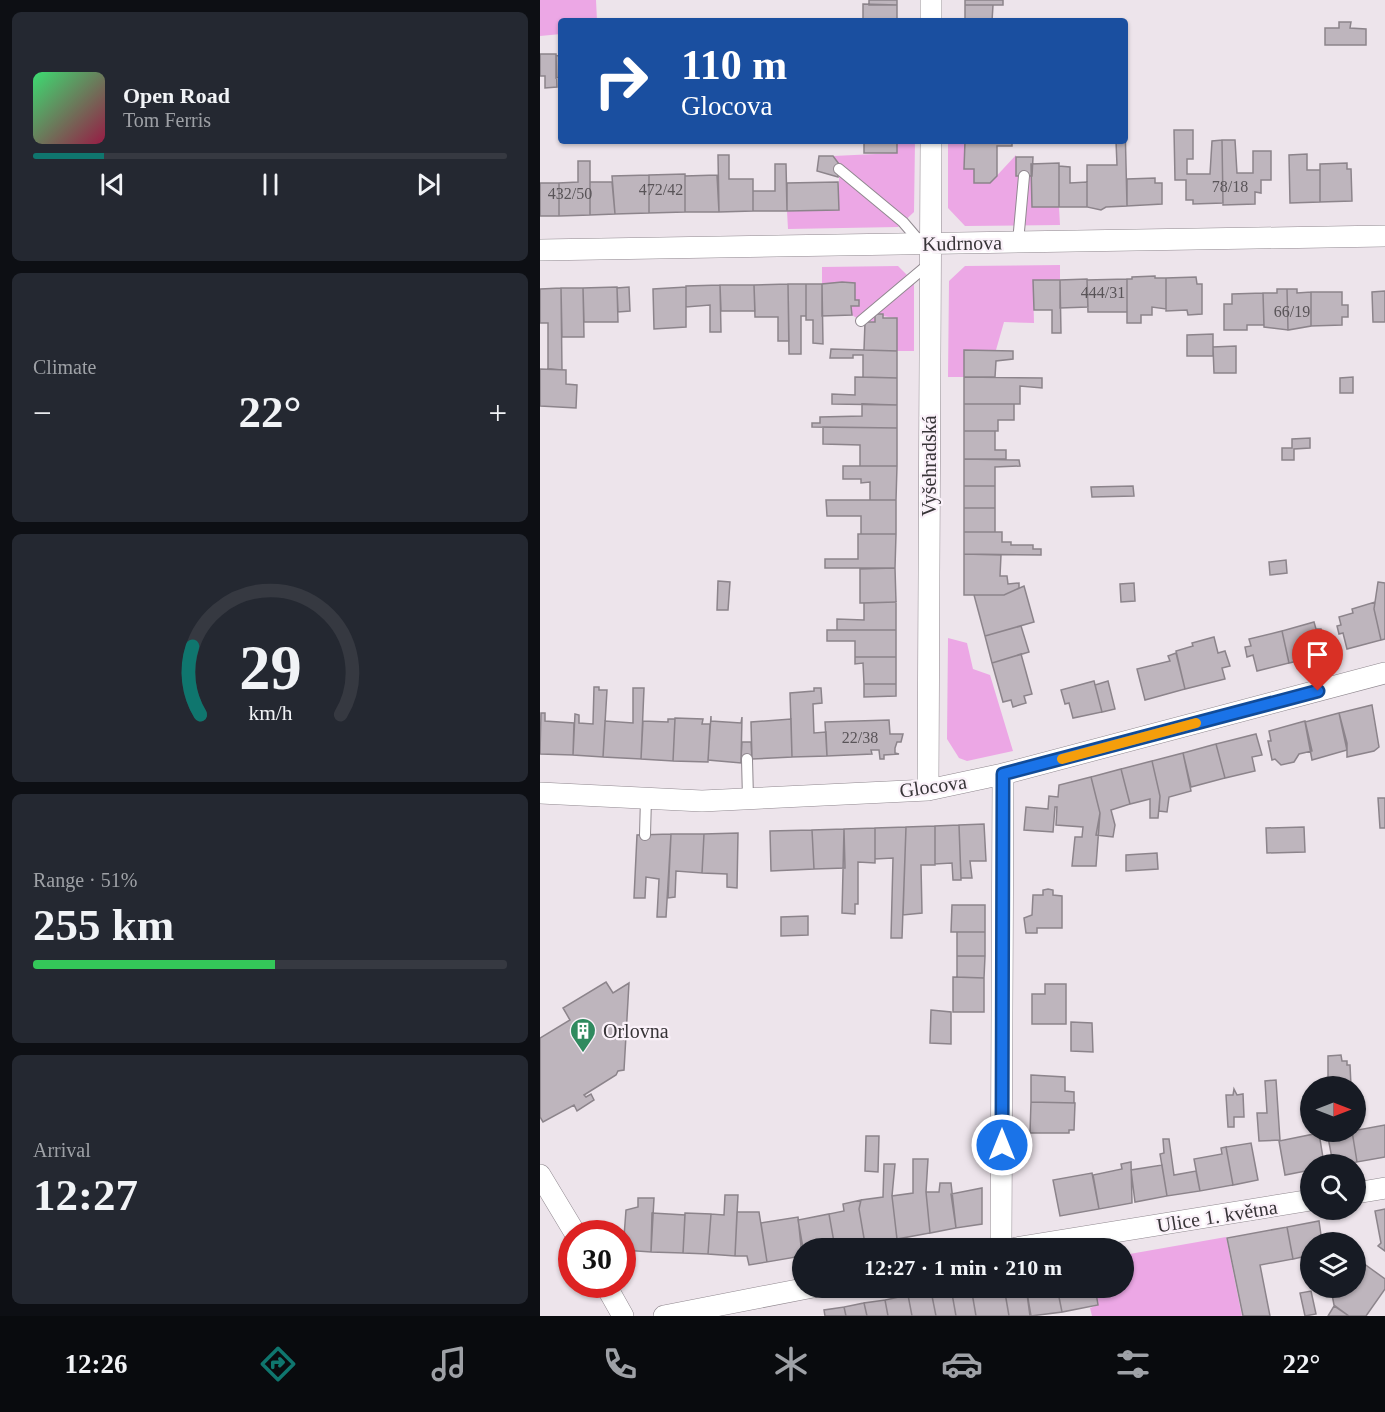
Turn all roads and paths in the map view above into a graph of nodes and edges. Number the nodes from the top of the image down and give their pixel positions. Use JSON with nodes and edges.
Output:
{"nodes":[{"id":1,"x":931,"y":0,"type":"edge"},
{"id":2,"x":931,"y":18,"type":"edge"},
{"id":3,"x":930,"y":144,"type":"edge"},
{"id":4,"x":839,"y":169,"type":"dead end"},
{"id":5,"x":1024,"y":176,"type":"dead end"},
{"id":6,"x":1385,"y":236,"type":"edge"},
{"id":7,"x":1018,"y":242,"type":"junction"},
{"id":8,"x":540,"y":250,"type":"edge"},
{"id":9,"x":927,"y":250,"type":"junction"},
{"id":10,"x":861,"y":321,"type":"dead end"},
{"id":11,"x":1385,"y":673,"type":"edge"},
{"id":12,"x":747,"y":759,"type":"dead end"},
{"id":13,"x":1003,"y":774,"type":"junction"},
{"id":14,"x":928,"y":790,"type":"junction"},
{"id":15,"x":540,"y":793,"type":"edge"},
{"id":16,"x":646,"y":798,"type":"junction"},
{"id":17,"x":748,"y":799,"type":"junction"},
{"id":18,"x":645,"y":835,"type":"dead end"},
{"id":19,"x":540,"y":1175,"type":"edge"},
{"id":20,"x":1385,"y":1188,"type":"edge"},
{"id":21,"x":1366,"y":1191,"type":"edge"},
{"id":22,"x":1300,"y":1202,"type":"edge"},
{"id":23,"x":567,"y":1220,"type":"edge"},
{"id":24,"x":1001,"y":1238,"type":"edge"},
{"id":25,"x":1077,"y":1238,"type":"edge"},
{"id":26,"x":792,"y":1291,"type":"edge"},
{"id":27,"x":613,"y":1298,"type":"edge"},
{"id":28,"x":623,"y":1316,"type":"edge"},
{"id":29,"x":664,"y":1316,"type":"edge"}],
"edges":[{"from":1,"to":2,"type":"street"},
{"from":3,"to":9,"type":"street","name":"Vyšehradská"},
{"from":4,"to":9,"type":"lane"},
{"from":5,"to":7,"type":"lane"},
{"from":6,"to":7,"type":"street","name":"Kudrnova"},
{"from":7,"to":9,"type":"street","name":"Kudrnova"},
{"from":8,"to":9,"type":"street","name":"Kudrnova"},
{"from":9,"to":10,"type":"lane"},
{"from":9,"to":14,"type":"street","name":"Vyšehradská"},
{"from":11,"to":13,"type":"street","name":"Glocova"},
{"from":12,"to":17,"type":"lane"},
{"from":13,"to":14,"type":"street","name":"Glocova"},
{"from":13,"to":24,"type":"street"},
{"from":14,"to":17,"type":"street","name":"Glocova"},
{"from":15,"to":16,"type":"street","name":"Glocova"},
{"from":16,"to":17,"type":"street","name":"Glocova"},
{"from":16,"to":18,"type":"lane"},
{"from":19,"to":23,"type":"street"},
{"from":20,"to":21,"type":"street"},
{"from":22,"to":25,"type":"street","name":"Ulice 1. května"},
{"from":26,"to":29,"type":"street"},
{"from":27,"to":28,"type":"street"}]}
